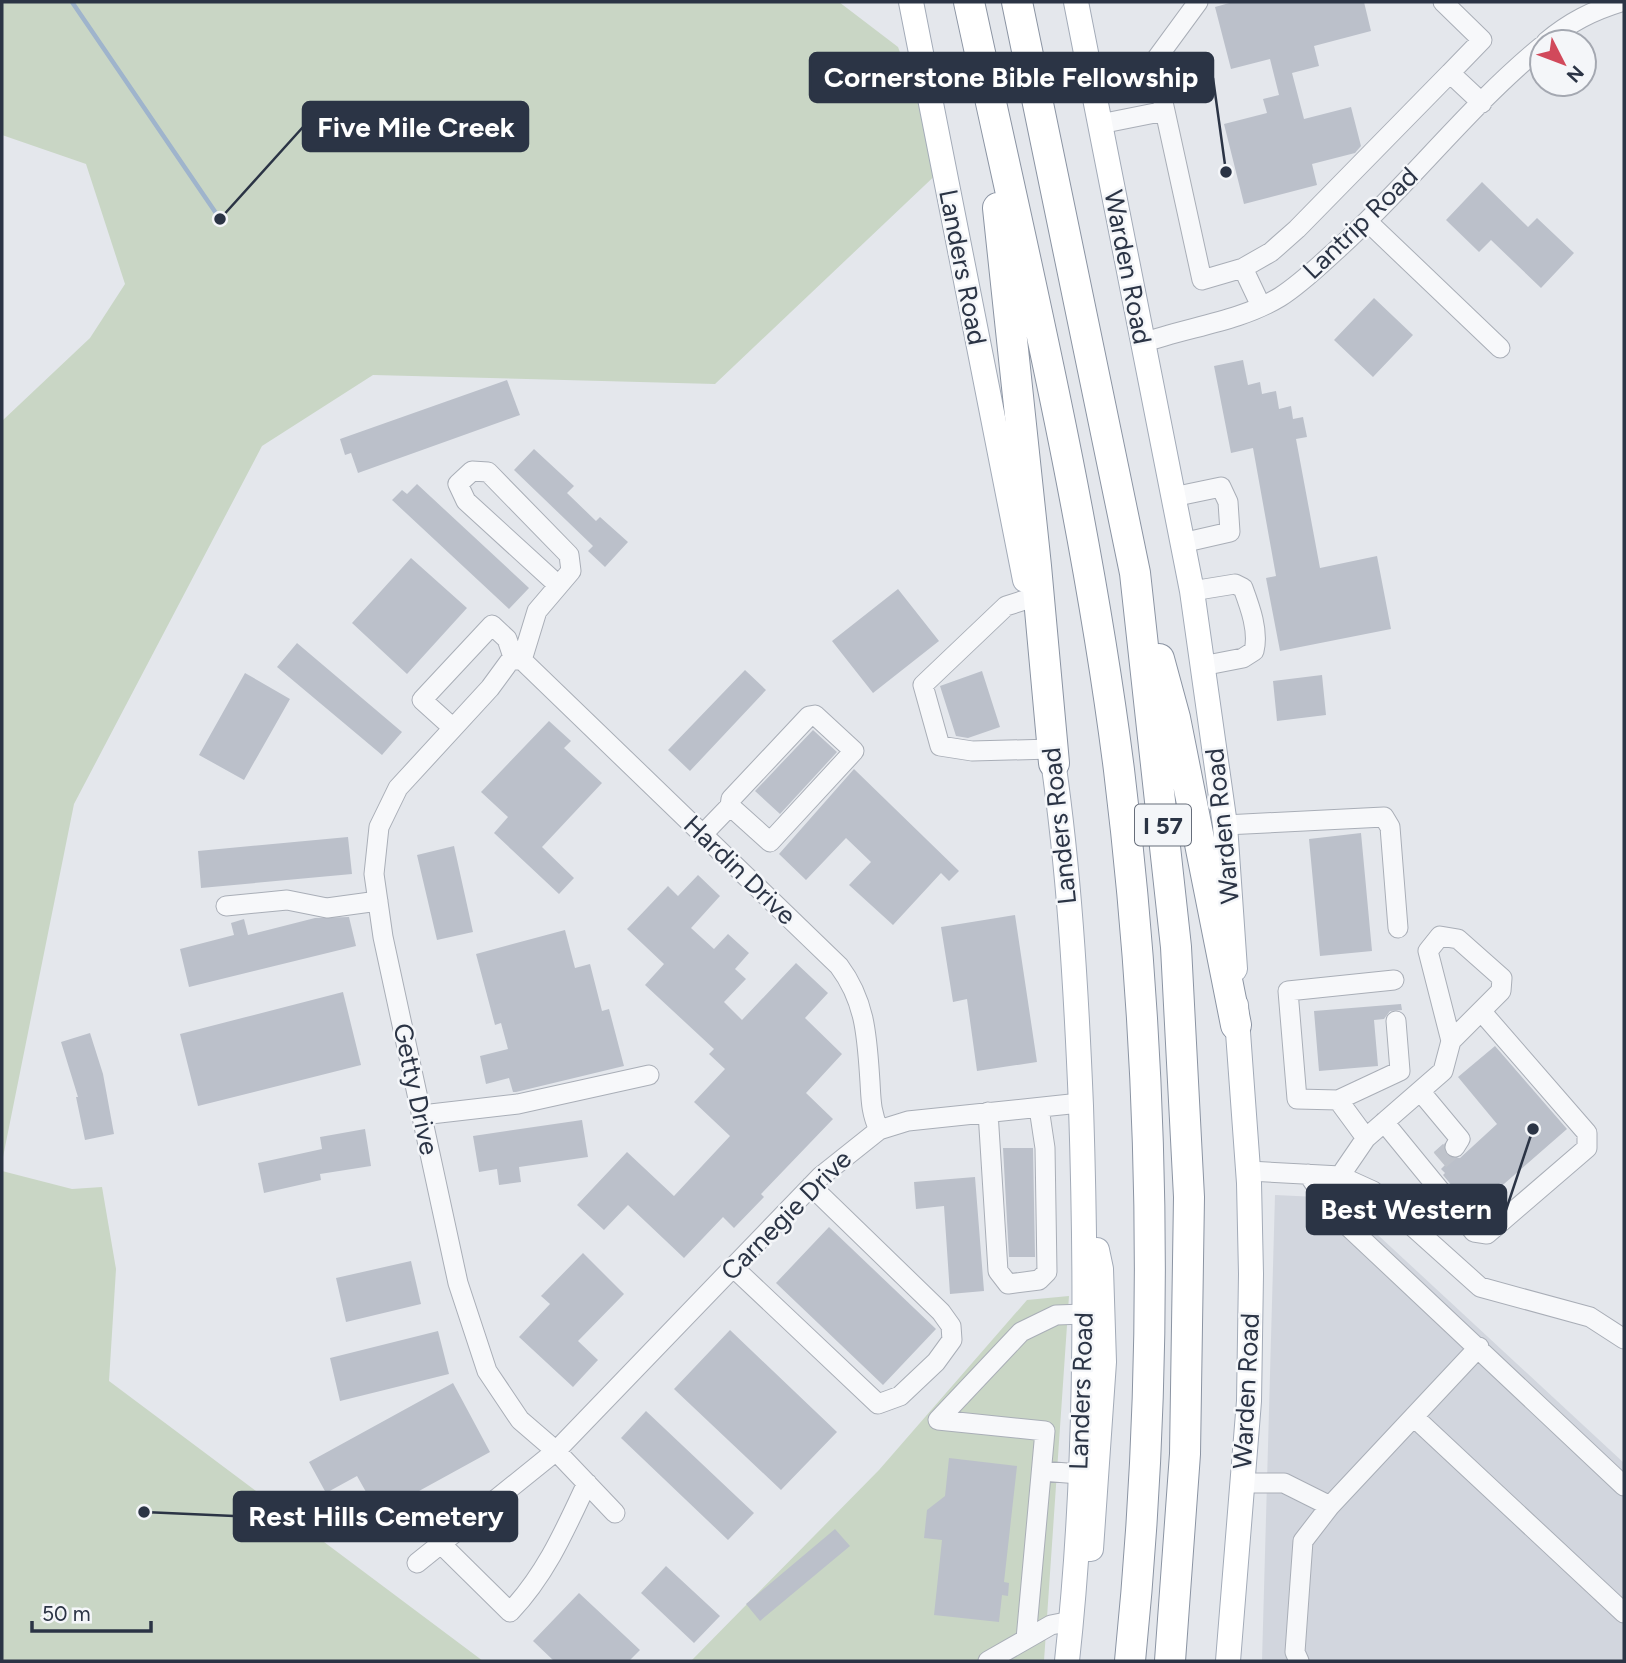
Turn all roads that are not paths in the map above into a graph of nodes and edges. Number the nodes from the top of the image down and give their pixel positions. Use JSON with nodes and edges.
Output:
{"nodes":[{"id":1,"x":1017,"y":2,"type":"edge"},
{"id":2,"x":1076,"y":2,"type":"edge"},
{"id":3,"x":1198,"y":2,"type":"edge"},
{"id":4,"x":1443,"y":2,"type":"edge"},
{"id":5,"x":1621,"y":2,"type":"edge"},
{"id":6,"x":911,"y":4,"type":"edge"},
{"id":7,"x":970,"y":4,"type":"edge"},
{"id":8,"x":1590,"y":6,"type":"edge"},
{"id":9,"x":1564,"y":28,"type":"edge"},
{"id":10,"x":1528,"y":59,"type":"edge"},
{"id":11,"x":1450,"y":72,"type":"junction"},
{"id":12,"x":1482,"y":103,"type":"junction"},
{"id":13,"x":991,"y":110,"type":"junction"},
{"id":14,"x":1165,"y":111,"type":"junction"},
{"id":15,"x":1100,"y":124,"type":"junction"},
{"id":16,"x":1368,"y":222,"type":"junction"},
{"id":17,"x":1243,"y":268,"type":"junction"},
{"id":18,"x":1261,"y":306,"type":"junction"},
{"id":19,"x":1143,"y":343,"type":"junction"},
{"id":20,"x":1500,"y":348,"type":"dead end"},
{"id":21,"x":1173,"y":497,"type":"junction"},
{"id":22,"x":1182,"y":543,"type":"junction"},
{"id":23,"x":1135,"y":573,"type":"junction"},
{"id":24,"x":558,"y":585,"type":"junction"},
{"id":25,"x":1192,"y":591,"type":"junction"},
{"id":26,"x":1028,"y":599,"type":"junction"},
{"id":27,"x":518,"y":660,"type":"junction"},
{"id":28,"x":1202,"y":666,"type":"junction"},
{"id":29,"x":453,"y":728,"type":"junction"},
{"id":30,"x":1053,"y":756,"type":"junction"},
{"id":31,"x":730,"y":806,"type":"junction"},
{"id":32,"x":1224,"y":825,"type":"junction"},
{"id":33,"x":703,"y":834,"type":"junction"},
{"id":34,"x":378,"y":901,"type":"junction"},
{"id":35,"x":226,"y":906,"type":"dead end"},
{"id":36,"x":1398,"y":928,"type":"dead end"},
{"id":37,"x":1394,"y":980,"type":"dead end"},
{"id":38,"x":1481,"y":1011,"type":"junction"},
{"id":39,"x":1396,"y":1021,"type":"dead end"},
{"id":40,"x":1236,"y":1025,"type":"junction"},
{"id":41,"x":1451,"y":1041,"type":"junction"},
{"id":42,"x":649,"y":1075,"type":"dead end"},
{"id":43,"x":1420,"y":1091,"type":"junction"},
{"id":44,"x":1338,"y":1100,"type":"junction"},
{"id":45,"x":1080,"y":1103,"type":"junction"},
{"id":46,"x":1040,"y":1108,"type":"junction"},
{"id":47,"x":988,"y":1112,"type":"junction"},
{"id":48,"x":422,"y":1115,"type":"junction"},
{"id":49,"x":1384,"y":1122,"type":"junction"},
{"id":50,"x":879,"y":1130,"type":"junction"},
{"id":51,"x":1366,"y":1138,"type":"junction"},
{"id":52,"x":1455,"y":1147,"type":"dead end"},
{"id":53,"x":1249,"y":1171,"type":"junction"},
{"id":54,"x":1308,"y":1174,"type":"junction"},
{"id":55,"x":1340,"y":1176,"type":"junction"},
{"id":56,"x":811,"y":1186,"type":"junction"},
{"id":57,"x":1084,"y":1195,"type":"junction"},
{"id":58,"x":733,"y":1267,"type":"junction"},
{"id":59,"x":1084,"y":1314,"type":"junction"},
{"id":60,"x":1624,"y":1339,"type":"edge"},
{"id":61,"x":1479,"y":1347,"type":"junction"},
{"id":62,"x":1414,"y":1417,"type":"junction"},
{"id":63,"x":556,"y":1451,"type":"junction"},
{"id":64,"x":1042,"y":1471,"type":"junction"},
{"id":65,"x":1079,"y":1474,"type":"junction"},
{"id":66,"x":587,"y":1483,"type":"junction"},
{"id":67,"x":1242,"y":1483,"type":"junction"},
{"id":68,"x":1624,"y":1486,"type":"edge"},
{"id":69,"x":1330,"y":1506,"type":"junction"},
{"id":70,"x":615,"y":1513,"type":"dead end"},
{"id":71,"x":441,"y":1544,"type":"junction"},
{"id":72,"x":417,"y":1563,"type":"dead end"},
{"id":73,"x":1624,"y":1613,"type":"edge"},
{"id":74,"x":1071,"y":1621,"type":"junction"},
{"id":75,"x":1026,"y":1639,"type":"junction"},
{"id":76,"x":988,"y":1661,"type":"edge"},
{"id":77,"x":1067,"y":1661,"type":"edge"},
{"id":78,"x":1079,"y":1661,"type":"edge"},
{"id":79,"x":1130,"y":1661,"type":"edge"},
{"id":80,"x":1170,"y":1661,"type":"edge"},
{"id":81,"x":1228,"y":1661,"type":"edge"},
{"id":82,"x":1299,"y":1661,"type":"edge"}],
"edges":[{"from":1,"to":23,"type":"highway","number":"I 57"},
{"from":2,"to":15,"type":"main road","name":"Warden Road"},
{"from":3,"to":14,"type":"street"},
{"from":4,"to":11,"type":"street"},
{"from":5,"to":8,"type":"street"},
{"from":6,"to":26,"type":"main road","name":"Landers Road"},
{"from":7,"to":13,"type":"highway","number":"I 57"},
{"from":8,"to":9,"type":"street"},
{"from":10,"to":12,"type":"street","name":"Lantrip Road"},
{"from":11,"to":12,"type":"street"},
{"from":11,"to":17,"type":"street"},
{"from":12,"to":16,"type":"street","name":"Lantrip Road"},
{"from":13,"to":30,"type":"highway"},
{"from":13,"to":79,"type":"highway","number":"I 57"},
{"from":14,"to":15,"type":"street"},
{"from":14,"to":17,"type":"street"},
{"from":15,"to":19,"type":"main road","name":"Warden Road"},
{"from":16,"to":18,"type":"street","name":"Lantrip Road"},
{"from":16,"to":20,"type":"street"},
{"from":17,"to":18,"type":"street"},
{"from":18,"to":19,"type":"street","name":"Lantrip Road"},
{"from":19,"to":21,"type":"main road","name":"Warden Road"},
{"from":21,"to":22,"type":"main road","name":"Warden Road"},
{"from":21,"to":22,"type":"street"},
{"from":22,"to":25,"type":"main road","name":"Warden Road"},
{"from":23,"to":40,"type":"highway"},
{"from":23,"to":80,"type":"highway","number":"I 57"},
{"from":24,"to":24,"type":"street"},
{"from":24,"to":27,"type":"street"},
{"from":25,"to":28,"type":"main road","name":"Warden Road"},
{"from":25,"to":28,"type":"street"},
{"from":26,"to":30,"type":"main road","name":"Landers Road"},
{"from":26,"to":30,"type":"street"},
{"from":27,"to":29,"type":"street","name":"Getty Drive"},
{"from":27,"to":29,"type":"street","name":"Hardin Drive"},
{"from":27,"to":33,"type":"street","name":"Hardin Drive"},
{"from":28,"to":32,"type":"main road","name":"Warden Road"},
{"from":29,"to":34,"type":"street","name":"Getty Drive"},
{"from":30,"to":45,"type":"main road","name":"Landers Road"},
{"from":31,"to":31,"type":"street"},
{"from":31,"to":33,"type":"street"},
{"from":32,"to":36,"type":"street"},
{"from":32,"to":40,"type":"main road","name":"Warden Road"},
{"from":33,"to":50,"type":"street","name":"Hardin Drive"},
{"from":34,"to":35,"type":"street"},
{"from":34,"to":48,"type":"street","name":"Getty Drive"},
{"from":37,"to":44,"type":"street"},
{"from":38,"to":41,"type":"street"},
{"from":38,"to":41,"type":"street"},
{"from":38,"to":49,"type":"street"},
{"from":39,"to":44,"type":"street"},
{"from":40,"to":53,"type":"main road","name":"Warden Road"},
{"from":41,"to":43,"type":"street"},
{"from":42,"to":48,"type":"street"},
{"from":43,"to":49,"type":"street"},
{"from":43,"to":52,"type":"street"},
{"from":44,"to":51,"type":"street"},
{"from":45,"to":46,"type":"street","name":"Carnegie Drive"},
{"from":45,"to":57,"type":"main road","name":"Landers Road"},
{"from":46,"to":47,"type":"street","name":"Carnegie Drive"},
{"from":46,"to":47,"type":"street"},
{"from":47,"to":50,"type":"street","name":"Carnegie Drive"},
{"from":48,"to":63,"type":"street","name":"Getty Drive"},
{"from":49,"to":51,"type":"street"},
{"from":50,"to":56,"type":"street","name":"Carnegie Drive"},
{"from":51,"to":55,"type":"street"},
{"from":53,"to":54,"type":"street"},
{"from":53,"to":67,"type":"main road","name":"Warden Road"},
{"from":54,"to":55,"type":"street"},
{"from":54,"to":61,"type":"street"},
{"from":55,"to":60,"type":"street"},
{"from":56,"to":58,"type":"street","name":"Carnegie Drive"},
{"from":56,"to":58,"type":"street"},
{"from":57,"to":59,"type":"main road","name":"Landers Road"},
{"from":57,"to":78,"type":"main road"},
{"from":58,"to":63,"type":"street","name":"Carnegie Drive"},
{"from":59,"to":64,"type":"street"},
{"from":59,"to":65,"type":"main road","name":"Landers Road"},
{"from":61,"to":62,"type":"street"},
{"from":61,"to":68,"type":"street"},
{"from":62,"to":69,"type":"street"},
{"from":62,"to":73,"type":"street"},
{"from":63,"to":66,"type":"street","name":"Getty Drive"},
{"from":63,"to":71,"type":"street","name":"Carnegie Drive"},
{"from":64,"to":65,"type":"street"},
{"from":64,"to":75,"type":"street"},
{"from":65,"to":74,"type":"main road","name":"Landers Road"},
{"from":66,"to":70,"type":"street","name":"Getty Drive"},
{"from":66,"to":71,"type":"street"},
{"from":67,"to":69,"type":"street"},
{"from":67,"to":81,"type":"main road","name":"Warden Road"},
{"from":69,"to":82,"type":"street"},
{"from":71,"to":72,"type":"street","name":"Carnegie Drive"},
{"from":74,"to":75,"type":"street"},
{"from":74,"to":77,"type":"main road","name":"Landers Road"},
{"from":75,"to":76,"type":"street"}]}
